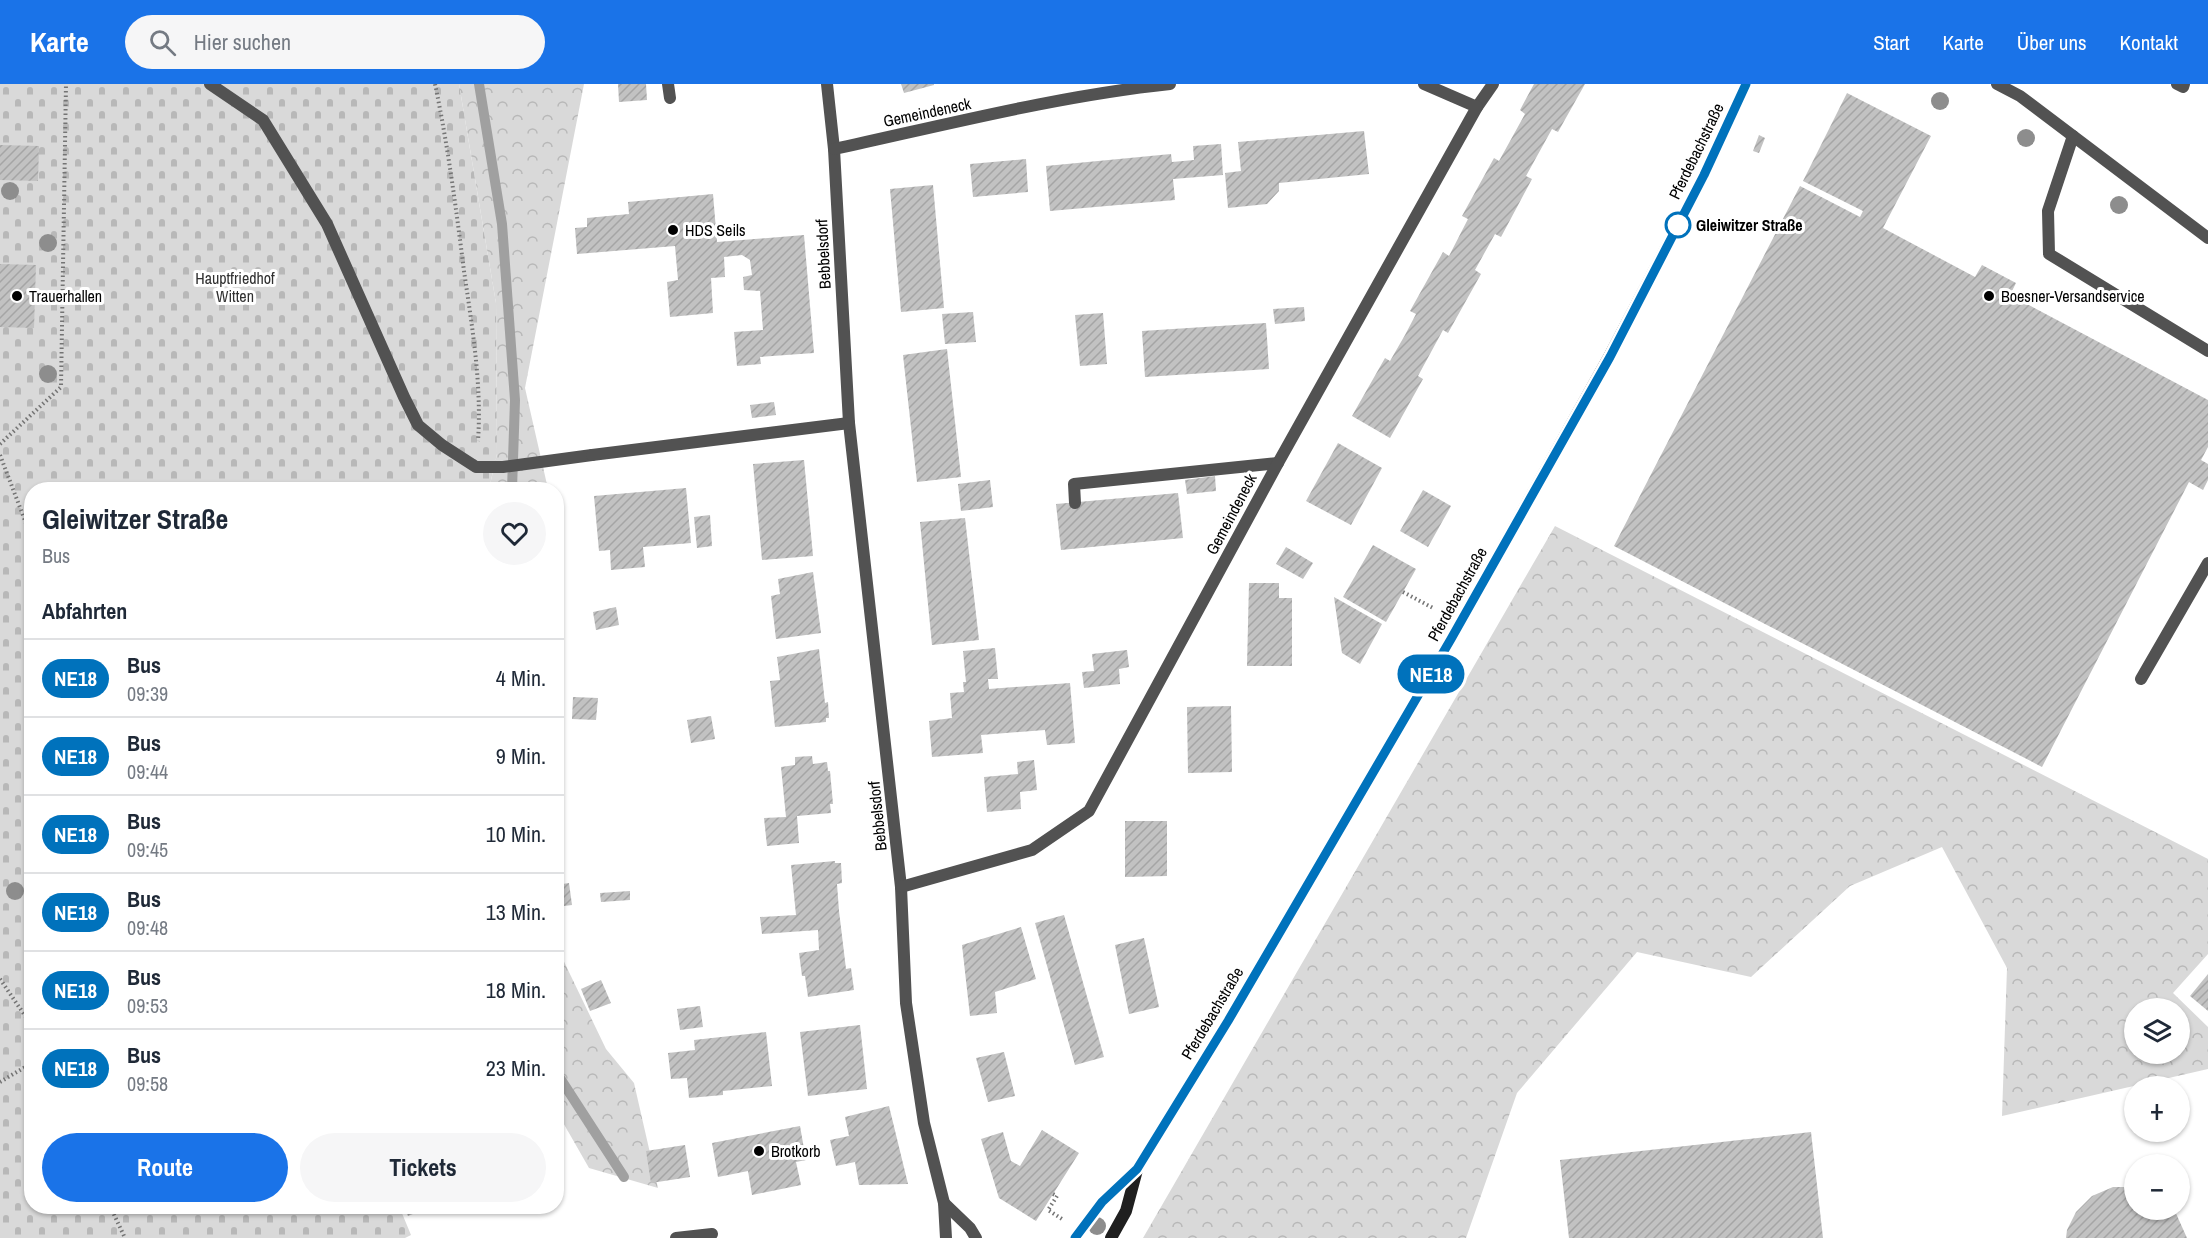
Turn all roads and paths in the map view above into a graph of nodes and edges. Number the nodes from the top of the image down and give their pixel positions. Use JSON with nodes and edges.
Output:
{"nodes":[{"id":1,"x":66,"y":84,"type":"edge"},
{"id":2,"x":210,"y":84,"type":"edge"},
{"id":3,"x":435,"y":84,"type":"edge"},
{"id":4,"x":668,"y":84,"type":"edge"},
{"id":5,"x":827,"y":84,"type":"edge"},
{"id":6,"x":1170,"y":84,"type":"edge"},
{"id":7,"x":1424,"y":84,"type":"edge"},
{"id":8,"x":1493,"y":84,"type":"edge"},
{"id":9,"x":1746,"y":84,"type":"edge"},
{"id":10,"x":1997,"y":84,"type":"edge"},
{"id":11,"x":2177,"y":84,"type":"edge"},
{"id":12,"x":2184,"y":84,"type":"edge"},
{"id":13,"x":670,"y":98,"type":"dead end"},
{"id":14,"x":1477,"y":107,"type":"junction"},
{"id":15,"x":2073,"y":136,"type":"junction"},
{"id":16,"x":834,"y":149,"type":"junction"},
{"id":17,"x":2208,"y":238,"type":"edge"},
{"id":18,"x":2208,"y":351,"type":"edge"},
{"id":19,"x":849,"y":423,"type":"junction"},
{"id":20,"x":0,"y":444,"type":"edge"},
{"id":21,"x":0,"y":455,"type":"edge"},
{"id":22,"x":1278,"y":463,"type":"junction"},
{"id":23,"x":476,"y":467,"type":"junction"},
{"id":24,"x":1075,"y":503,"type":"dead end"},
{"id":25,"x":24,"y":518,"type":"edge"},
{"id":26,"x":2208,"y":563,"type":"edge"},
{"id":27,"x":1403,"y":592,"type":"dead end"},
{"id":28,"x":1433,"y":608,"type":"dead end"},
{"id":29,"x":2141,"y":679,"type":"dead end"},
{"id":30,"x":901,"y":887,"type":"junction"},
{"id":31,"x":0,"y":979,"type":"edge"},
{"id":32,"x":24,"y":1012,"type":"edge"},
{"id":33,"x":24,"y":1068,"type":"edge"},
{"id":34,"x":0,"y":1082,"type":"edge"},
{"id":35,"x":1137,"y":1169,"type":"junction"},
{"id":36,"x":1053,"y":1194,"type":"dead end"},
{"id":37,"x":944,"y":1203,"type":"junction"},
{"id":38,"x":114,"y":1214,"type":"edge"},
{"id":39,"x":1064,"y":1221,"type":"dead end"},
{"id":40,"x":712,"y":1234,"type":"dead end"},
{"id":41,"x":125,"y":1238,"type":"edge"},
{"id":42,"x":676,"y":1238,"type":"edge"},
{"id":43,"x":946,"y":1238,"type":"edge"},
{"id":44,"x":976,"y":1238,"type":"edge"},
{"id":45,"x":1075,"y":1238,"type":"edge"},
{"id":46,"x":1111,"y":1238,"type":"edge"}],
"edges":[{"from":1,"to":20,"type":"path"},
{"from":2,"to":23,"type":"street"},
{"from":3,"to":23,"type":"path"},
{"from":4,"to":13,"type":"street"},
{"from":5,"to":16,"type":"street","name":"Bebbelsdorf"},
{"from":6,"to":16,"type":"street","name":"Gemeindeneck"},
{"from":7,"to":14,"type":"street"},
{"from":8,"to":14,"type":"street","name":"Gemeindeneck"},
{"from":9,"to":35,"type":"main road","name":"Pferdebachstraße"},
{"from":10,"to":15,"type":"street"},
{"from":11,"to":12,"type":"street"},
{"from":14,"to":22,"type":"street","name":"Gemeindeneck"},
{"from":15,"to":17,"type":"street"},
{"from":15,"to":18,"type":"street"},
{"from":16,"to":19,"type":"street","name":"Bebbelsdorf"},
{"from":19,"to":23,"type":"street"},
{"from":19,"to":30,"type":"street","name":"Bebbelsdorf"},
{"from":21,"to":25,"type":"path"},
{"from":22,"to":24,"type":"street"},
{"from":22,"to":30,"type":"street","name":"Gemeindeneck"},
{"from":26,"to":29,"type":"street"},
{"from":27,"to":28,"type":"path"},
{"from":30,"to":37,"type":"street","name":"Bebbelsdorf"},
{"from":31,"to":32,"type":"path"},
{"from":33,"to":34,"type":"path"},
{"from":35,"to":45,"type":"main road","name":"Pferdebachstraße"},
{"from":35,"to":46,"type":"main road","name":"Pferdebachstraße"},
{"from":36,"to":39,"type":"path"},
{"from":37,"to":43,"type":"street","name":"Bebbelsdorf"},
{"from":37,"to":44,"type":"street"},
{"from":38,"to":41,"type":"path"},
{"from":40,"to":42,"type":"street"}]}
